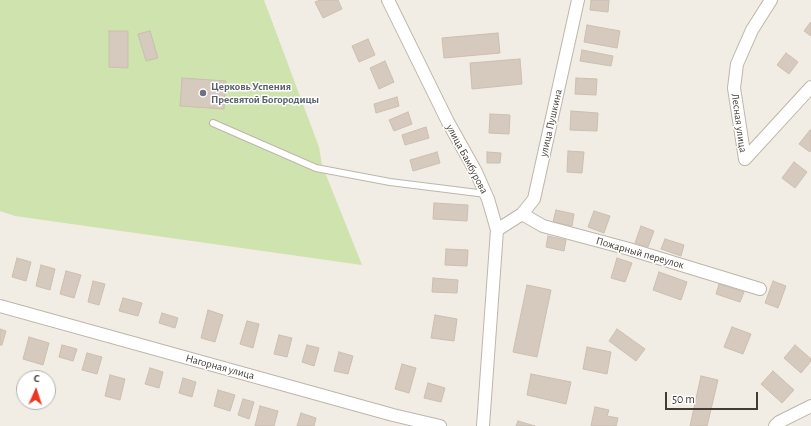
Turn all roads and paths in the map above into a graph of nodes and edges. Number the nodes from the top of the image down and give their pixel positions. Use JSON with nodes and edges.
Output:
{"nodes":[{"id":1,"x":388,"y":0,"type":"edge"},
{"id":2,"x":578,"y":0,"type":"edge"},
{"id":3,"x":771,"y":0,"type":"edge"},
{"id":4,"x":811,"y":87,"type":"edge"},
{"id":5,"x":213,"y":123,"type":"dead end"},
{"id":6,"x":486,"y":194,"type":"junction"},
{"id":7,"x":522,"y":214,"type":"junction"},
{"id":8,"x":496,"y":230,"type":"junction"},
{"id":9,"x":760,"y":289,"type":"dead end"},
{"id":10,"x":0,"y":306,"type":"edge"},
{"id":11,"x":811,"y":406,"type":"edge"},
{"id":12,"x":440,"y":426,"type":"edge"},
{"id":13,"x":483,"y":426,"type":"edge"},
{"id":14,"x":774,"y":426,"type":"edge"}],
"edges":[{"from":1,"to":6,"type":"street","name":"улица Бамбурова"},
{"from":2,"to":7,"type":"street","name":"улица Пушкина"},
{"from":3,"to":4,"type":"street","name":"Лесная улица"},
{"from":5,"to":6,"type":"lane"},
{"from":6,"to":8,"type":"street","name":"улица Бамбурова"},
{"from":7,"to":8,"type":"street","name":"улица Пушкина"},
{"from":7,"to":9,"type":"street","name":"Пожарный переулок"},
{"from":8,"to":13,"type":"street","name":"улица Бамбурова"},
{"from":10,"to":12,"type":"street","name":"Нагорная улица"},
{"from":11,"to":14,"type":"street"}]}
